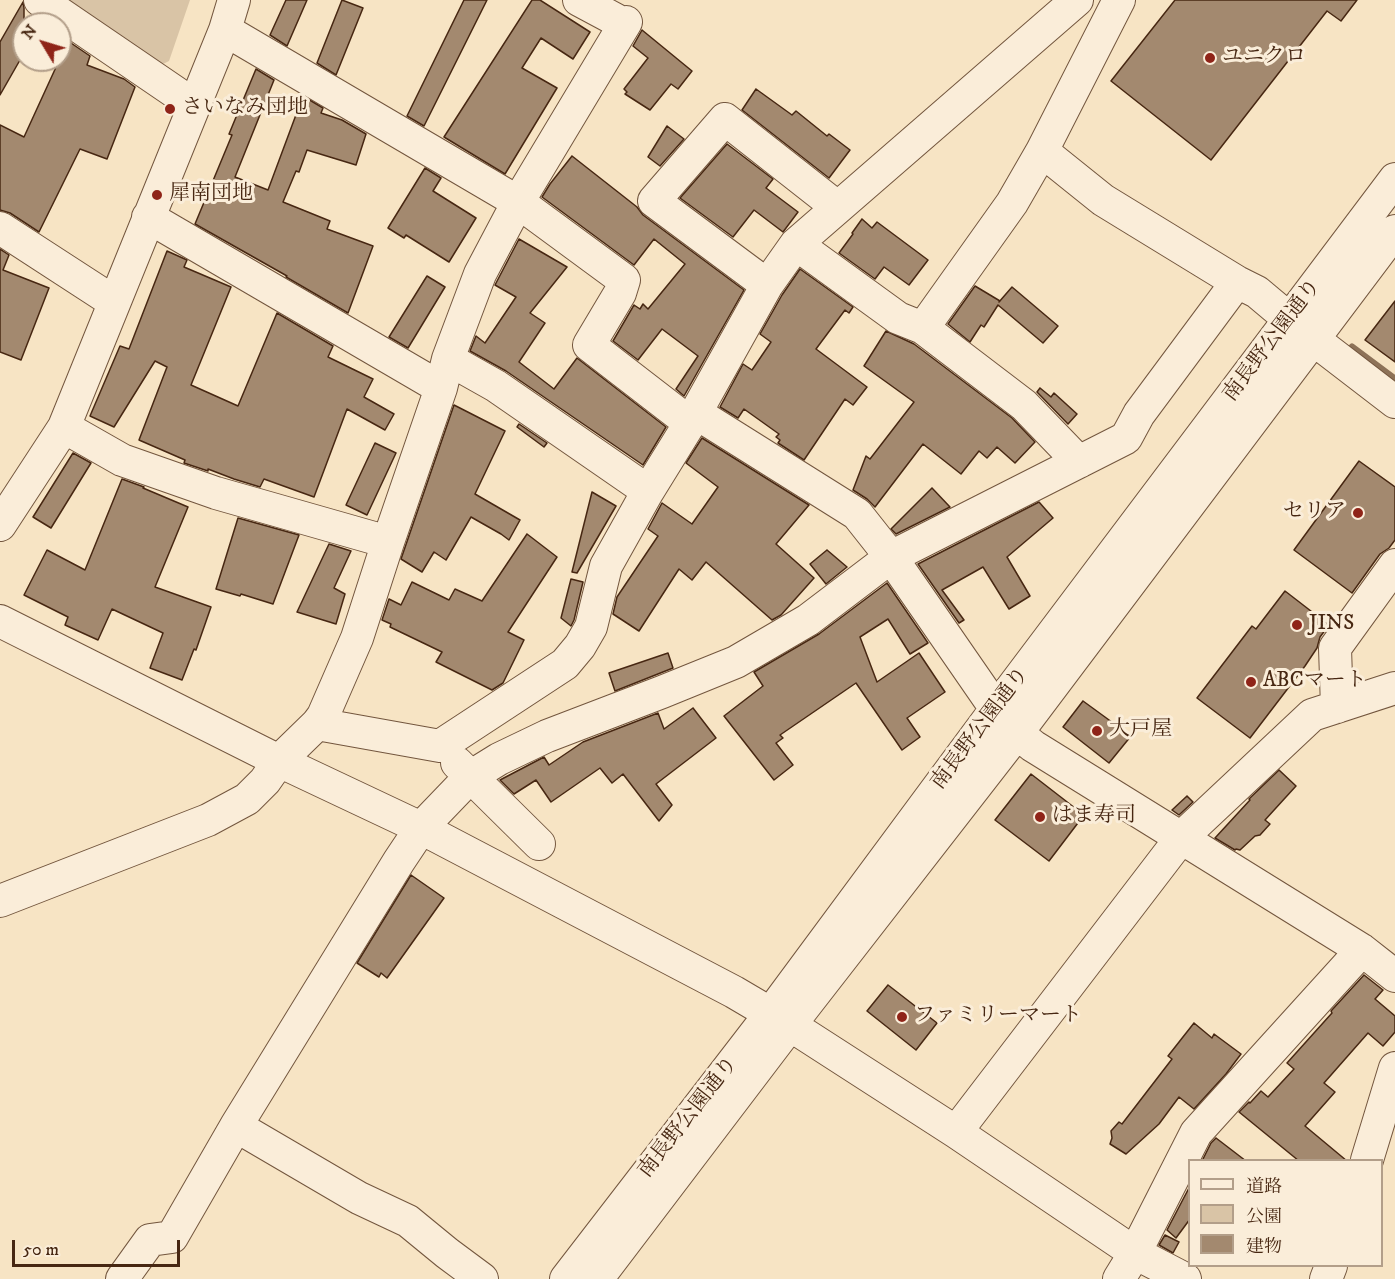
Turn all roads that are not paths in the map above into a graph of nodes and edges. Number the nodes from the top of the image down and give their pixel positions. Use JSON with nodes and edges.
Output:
{"nodes":[{"id":1,"x":40,"y":0,"type":"edge"},
{"id":2,"x":234,"y":0,"type":"edge"},
{"id":3,"x":579,"y":0,"type":"edge"},
{"id":4,"x":1077,"y":0,"type":"edge"},
{"id":5,"x":1119,"y":0,"type":"edge"},
{"id":6,"x":630,"y":12,"type":"edge"},
{"id":7,"x":225,"y":30,"type":"junction"},
{"id":8,"x":194,"y":105,"type":"junction"},
{"id":9,"x":1042,"y":151,"type":"junction"},
{"id":10,"x":1395,"y":179,"type":"edge"},
{"id":11,"x":518,"y":202,"type":"junction"},
{"id":12,"x":837,"y":207,"type":"junction"},
{"id":13,"x":148,"y":217,"type":"junction"},
{"id":14,"x":0,"y":228,"type":"edge"},
{"id":15,"x":1395,"y":231,"type":"edge"},
{"id":16,"x":796,"y":244,"type":"junction"},
{"id":17,"x":1237,"y":282,"type":"junction"},
{"id":18,"x":768,"y":285,"type":"junction"},
{"id":19,"x":114,"y":302,"type":"junction"},
{"id":20,"x":1290,"y":319,"type":"junction"},
{"id":21,"x":923,"y":328,"type":"junction"},
{"id":22,"x":1313,"y":339,"type":"junction"},
{"id":23,"x":445,"y":373,"type":"junction"},
{"id":24,"x":1395,"y":402,"type":"edge"},
{"id":25,"x":693,"y":418,"type":"junction"},
{"id":26,"x":64,"y":427,"type":"junction"},
{"id":27,"x":1078,"y":462,"type":"junction"},
{"id":28,"x":648,"y":491,"type":"junction"},
{"id":29,"x":0,"y":525,"type":"edge"},
{"id":30,"x":388,"y":542,"type":"junction"},
{"id":31,"x":891,"y":557,"type":"junction"},
{"id":32,"x":1395,"y":565,"type":"edge"},
{"id":33,"x":0,"y":621,"type":"edge"},
{"id":34,"x":1395,"y":688,"type":"edge"},
{"id":35,"x":1337,"y":707,"type":"junction"},
{"id":36,"x":996,"y":709,"type":"junction"},
{"id":37,"x":317,"y":724,"type":"junction"},
{"id":38,"x":1017,"y":733,"type":"junction"},
{"id":39,"x":440,"y":746,"type":"junction"},
{"id":40,"x":279,"y":761,"type":"junction"},
{"id":41,"x":470,"y":777,"type":"junction"},
{"id":42,"x":421,"y":828,"type":"junction"},
{"id":43,"x":1181,"y":838,"type":"junction"},
{"id":44,"x":539,"y":844,"type":"dead end"},
{"id":45,"x":0,"y":901,"type":"edge"},
{"id":46,"x":1362,"y":950,"type":"junction"},
{"id":47,"x":1395,"y":976,"type":"edge"},
{"id":48,"x":781,"y":1019,"type":"junction"},
{"id":49,"x":1395,"y":1068,"type":"edge"},
{"id":50,"x":236,"y":1126,"type":"junction"},
{"id":51,"x":956,"y":1132,"type":"junction"},
{"id":52,"x":1368,"y":1159,"type":"edge"},
{"id":53,"x":1135,"y":1253,"type":"junction"},
{"id":54,"x":122,"y":1279,"type":"edge"},
{"id":55,"x":482,"y":1279,"type":"edge"},
{"id":56,"x":566,"y":1279,"type":"edge"},
{"id":57,"x":597,"y":1279,"type":"edge"},
{"id":58,"x":1119,"y":1279,"type":"edge"},
{"id":59,"x":1185,"y":1279,"type":"edge"}],
"edges":[{"from":1,"to":8,"type":"street"},
{"from":2,"to":7,"type":"street"},
{"from":3,"to":6,"type":"street"},
{"from":4,"to":12,"type":"street"},
{"from":5,"to":9,"type":"street"},
{"from":6,"to":11,"type":"street"},
{"from":7,"to":8,"type":"street"},
{"from":7,"to":11,"type":"street"},
{"from":8,"to":13,"type":"street"},
{"from":9,"to":17,"type":"street"},
{"from":9,"to":21,"type":"street"},
{"from":10,"to":20,"type":"street","name":"南長野公園通り"},
{"from":11,"to":23,"type":"street"},
{"from":11,"to":25,"type":"street"},
{"from":12,"to":16,"type":"street"},
{"from":12,"to":18,"type":"street"},
{"from":13,"to":19,"type":"street"},
{"from":13,"to":23,"type":"street"},
{"from":14,"to":19,"type":"street"},
{"from":15,"to":22,"type":"street","name":"南長野公園通り"},
{"from":16,"to":18,"type":"street"},
{"from":16,"to":21,"type":"street"},
{"from":17,"to":20,"type":"street"},
{"from":17,"to":27,"type":"street"},
{"from":18,"to":25,"type":"street"},
{"from":19,"to":26,"type":"street"},
{"from":20,"to":22,"type":"street"},
{"from":20,"to":36,"type":"street","name":"南長野公園通り"},
{"from":21,"to":27,"type":"street"},
{"from":22,"to":24,"type":"street"},
{"from":22,"to":38,"type":"street","name":"南長野公園通り"},
{"from":23,"to":28,"type":"street"},
{"from":23,"to":30,"type":"street"},
{"from":25,"to":28,"type":"street"},
{"from":25,"to":31,"type":"street"},
{"from":26,"to":29,"type":"street"},
{"from":26,"to":30,"type":"street"},
{"from":27,"to":31,"type":"street"},
{"from":28,"to":39,"type":"street"},
{"from":30,"to":37,"type":"street"},
{"from":31,"to":36,"type":"street"},
{"from":31,"to":41,"type":"street"},
{"from":32,"to":35,"type":"street"},
{"from":33,"to":40,"type":"street"},
{"from":34,"to":35,"type":"street"},
{"from":35,"to":43,"type":"street"},
{"from":36,"to":38,"type":"street"},
{"from":36,"to":48,"type":"street","name":"南長野公園通り"},
{"from":37,"to":39,"type":"street"},
{"from":37,"to":40,"type":"street"},
{"from":38,"to":43,"type":"street"},
{"from":38,"to":48,"type":"street","name":"南長野公園通り"},
{"from":39,"to":41,"type":"street"},
{"from":40,"to":42,"type":"street"},
{"from":40,"to":45,"type":"street"},
{"from":41,"to":42,"type":"street"},
{"from":41,"to":44,"type":"street"},
{"from":42,"to":48,"type":"street"},
{"from":42,"to":50,"type":"street"},
{"from":43,"to":46,"type":"street"},
{"from":43,"to":51,"type":"street"},
{"from":46,"to":47,"type":"street"},
{"from":46,"to":53,"type":"street"},
{"from":48,"to":51,"type":"street"},
{"from":48,"to":56,"type":"street","name":"南長野公園通り"},
{"from":48,"to":57,"type":"street","name":"南長野公園通り"},
{"from":49,"to":52,"type":"street"},
{"from":50,"to":54,"type":"street"},
{"from":50,"to":55,"type":"street"},
{"from":51,"to":53,"type":"street"},
{"from":53,"to":58,"type":"street"},
{"from":53,"to":59,"type":"street"}]}
